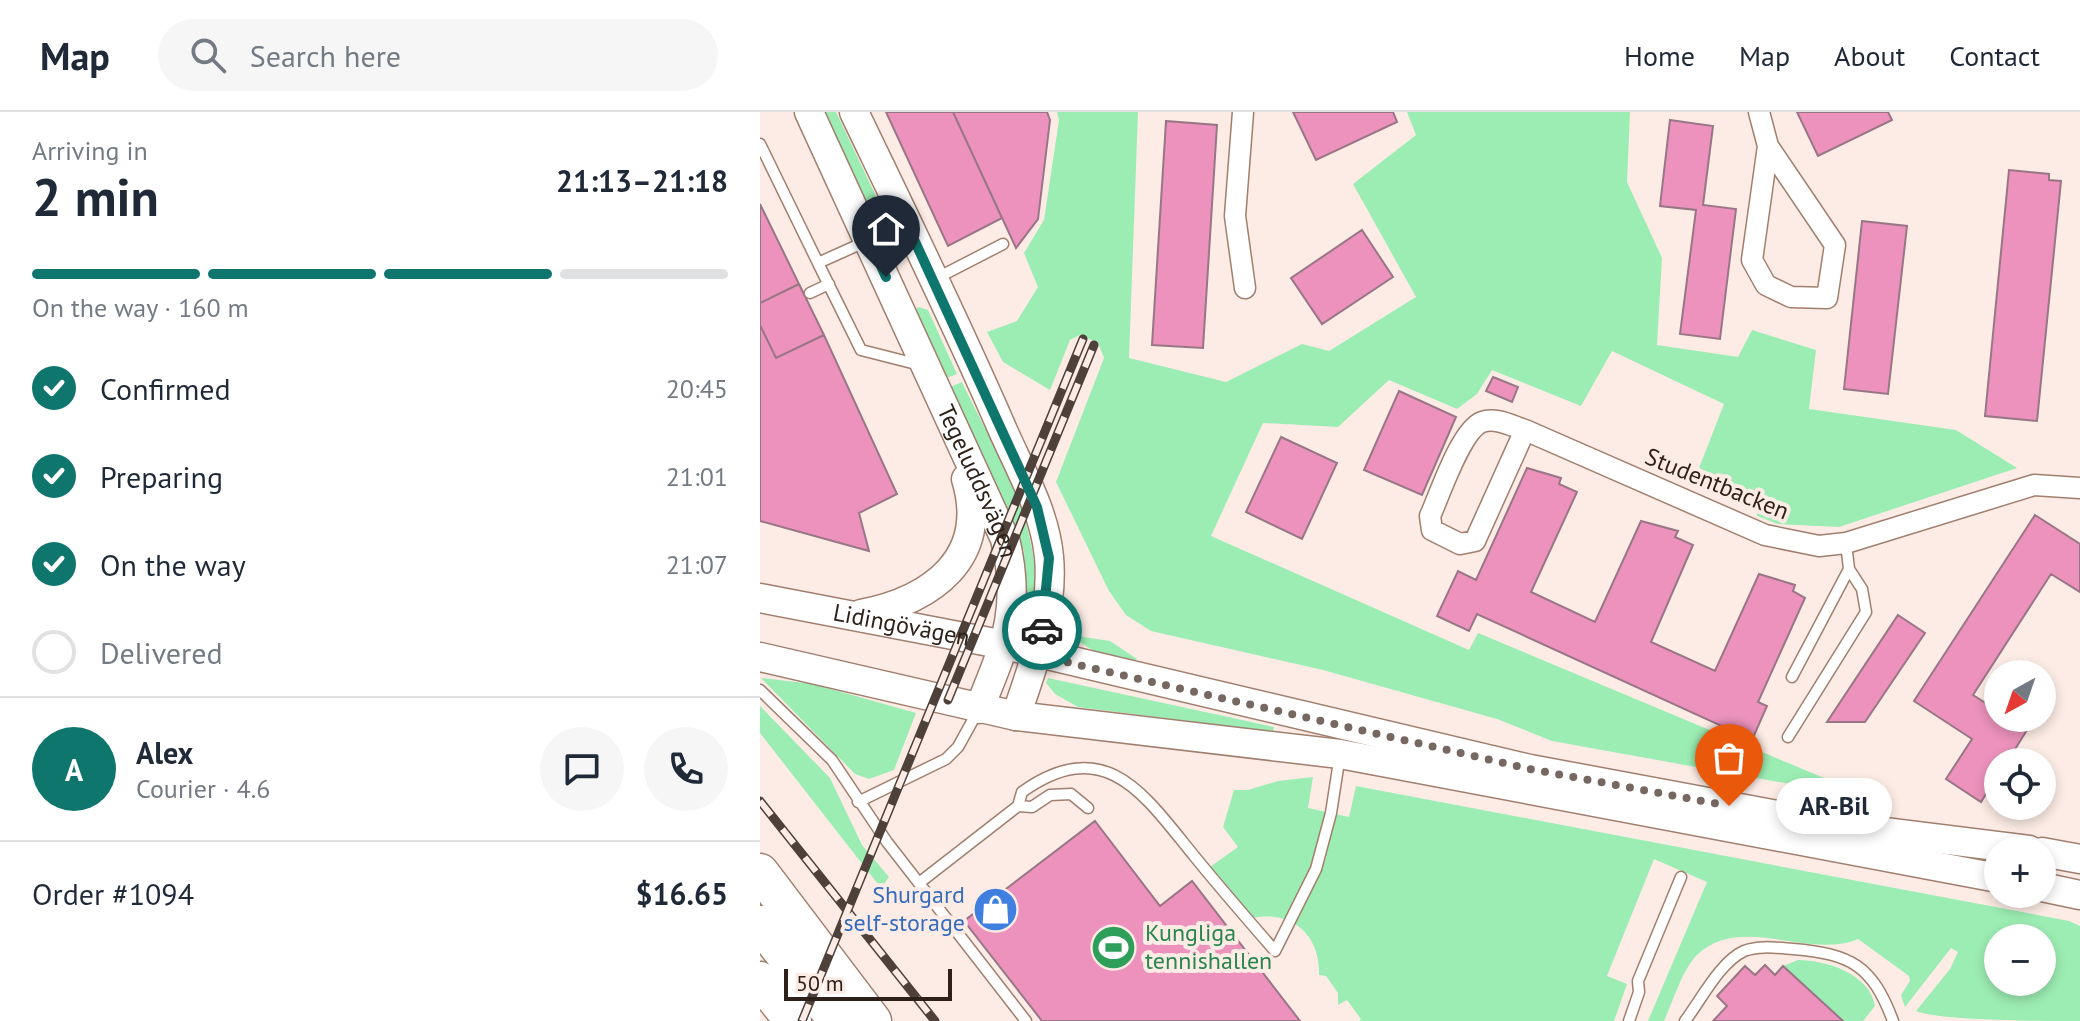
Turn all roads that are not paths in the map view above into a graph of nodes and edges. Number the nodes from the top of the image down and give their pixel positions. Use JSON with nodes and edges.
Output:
{"nodes":[{"id":1,"x":809,"y":112,"type":"edge"},
{"id":2,"x":854,"y":112,"type":"edge"},
{"id":3,"x":1243,"y":112,"type":"edge"},
{"id":4,"x":1759,"y":112,"type":"edge"},
{"id":5,"x":760,"y":144,"type":"edge"},
{"id":6,"x":1768,"y":146,"type":"junction"},
{"id":7,"x":906,"y":222,"type":"junction"},
{"id":8,"x":869,"y":240,"type":"junction"},
{"id":9,"x":1003,"y":244,"type":"dead end"},
{"id":10,"x":818,"y":263,"type":"junction"},
{"id":11,"x":934,"y":280,"type":"junction"},
{"id":12,"x":829,"y":284,"type":"junction"},
{"id":13,"x":1245,"y":288,"type":"dead end"},
{"id":14,"x":810,"y":293,"type":"dead end"},
{"id":15,"x":896,"y":298,"type":"junction"},
{"id":16,"x":928,"y":366,"type":"junction"},
{"id":17,"x":1525,"y":430,"type":"junction"},
{"id":18,"x":962,"y":447,"type":"junction"},
{"id":19,"x":2080,"y":488,"type":"edge"},
{"id":20,"x":1846,"y":543,"type":"junction"},
{"id":21,"x":1849,"y":569,"type":"junction"},
{"id":22,"x":760,"y":598,"type":"edge"},
{"id":23,"x":854,"y":615,"type":"junction"},
{"id":24,"x":1005,"y":645,"type":"junction"},
{"id":25,"x":1036,"y":654,"type":"junction"},
{"id":26,"x":760,"y":657,"type":"edge"},
{"id":27,"x":1792,"y":677,"type":"dead end"},
{"id":28,"x":760,"y":690,"type":"edge"},
{"id":29,"x":979,"y":709,"type":"junction"},
{"id":30,"x":1016,"y":716,"type":"junction"},
{"id":31,"x":1788,"y":737,"type":"dead end"},
{"id":32,"x":1340,"y":754,"type":"junction"},
{"id":33,"x":858,"y":802,"type":"junction"},
{"id":34,"x":1018,"y":806,"type":"junction"},
{"id":35,"x":1088,"y":808,"type":"dead end"},
{"id":36,"x":1984,"y":844,"type":"edge"},
{"id":37,"x":2056,"y":855,"type":"edge"},
{"id":38,"x":2080,"y":859,"type":"edge"},
{"id":39,"x":760,"y":872,"type":"edge"},
{"id":40,"x":1984,"y":875,"type":"edge"},
{"id":41,"x":1681,"y":877,"type":"dead end"},
{"id":42,"x":919,"y":883,"type":"junction"},
{"id":43,"x":2056,"y":890,"type":"edge"},
{"id":44,"x":2080,"y":895,"type":"edge"},
{"id":45,"x":760,"y":924,"type":"edge"},
{"id":46,"x":760,"y":980,"type":"edge"},
{"id":47,"x":793,"y":1021,"type":"edge"},
{"id":48,"x":837,"y":1021,"type":"edge"},
{"id":49,"x":873,"y":1021,"type":"edge"},
{"id":50,"x":1026,"y":1021,"type":"edge"},
{"id":51,"x":1629,"y":1021,"type":"edge"},
{"id":52,"x":1685,"y":1021,"type":"edge"},
{"id":53,"x":1893,"y":1021,"type":"edge"}],
"edges":[{"from":1,"to":8,"type":"main road","name":"Tegeluddsvägen"},
{"from":2,"to":7,"type":"main road","name":"Tegeluddsvägen"},
{"from":3,"to":13,"type":"street"},
{"from":4,"to":6,"type":"street"},
{"from":5,"to":10,"type":"lane"},
{"from":6,"to":6,"type":"street"},
{"from":7,"to":8,"type":"main road"},
{"from":7,"to":11,"type":"main road","name":"Tegeluddsvägen"},
{"from":8,"to":10,"type":"lane"},
{"from":8,"to":15,"type":"main road","name":"Tegeluddsvägen"},
{"from":9,"to":11,"type":"lane"},
{"from":10,"to":12,"type":"lane"},
{"from":11,"to":15,"type":"main road"},
{"from":11,"to":25,"type":"main road","name":"Tegeluddsvägen"},
{"from":12,"to":14,"type":"lane"},
{"from":12,"to":16,"type":"lane"},
{"from":15,"to":16,"type":"main road","name":"Tegeluddsvägen"},
{"from":16,"to":18,"type":"main road","name":"Tegeluddsvägen"},
{"from":17,"to":17,"type":"street","name":"Studentbacken"},
{"from":17,"to":20,"type":"street","name":"Studentbacken"},
{"from":18,"to":23,"type":"main road"},
{"from":18,"to":24,"type":"main road","name":"Tegeluddsvägen"},
{"from":19,"to":20,"type":"street","name":"Studentbacken"},
{"from":20,"to":21,"type":"lane"},
{"from":21,"to":27,"type":"lane"},
{"from":21,"to":31,"type":"lane"},
{"from":22,"to":23,"type":"main road","name":"Lidingövägen"},
{"from":23,"to":24,"type":"main road","name":"Lidingövägen"},
{"from":24,"to":25,"type":"main road","name":"Lidingövägen"},
{"from":24,"to":29,"type":"main road","name":"Tegeluddsvägen"},
{"from":25,"to":30,"type":"main road","name":"Tegeluddsvägen"},
{"from":25,"to":36,"type":"main road","name":"Lidingövägen"},
{"from":26,"to":29,"type":"main road"},
{"from":28,"to":33,"type":"lane"},
{"from":29,"to":30,"type":"main road"},
{"from":29,"to":33,"type":"lane","name":"Tegeluddsvägen"},
{"from":30,"to":32,"type":"main road"},
{"from":32,"to":34,"type":"lane"},
{"from":32,"to":40,"type":"main road"},
{"from":33,"to":42,"type":"lane"},
{"from":34,"to":35,"type":"lane"},
{"from":34,"to":42,"type":"lane"},
{"from":37,"to":38,"type":"main road"},
{"from":39,"to":49,"type":"highway"},
{"from":41,"to":51,"type":"lane"},
{"from":42,"to":50,"type":"lane"},
{"from":43,"to":44,"type":"main road"},
{"from":45,"to":48,"type":"highway"},
{"from":46,"to":47,"type":"highway"},
{"from":52,"to":53,"type":"lane"}]}
